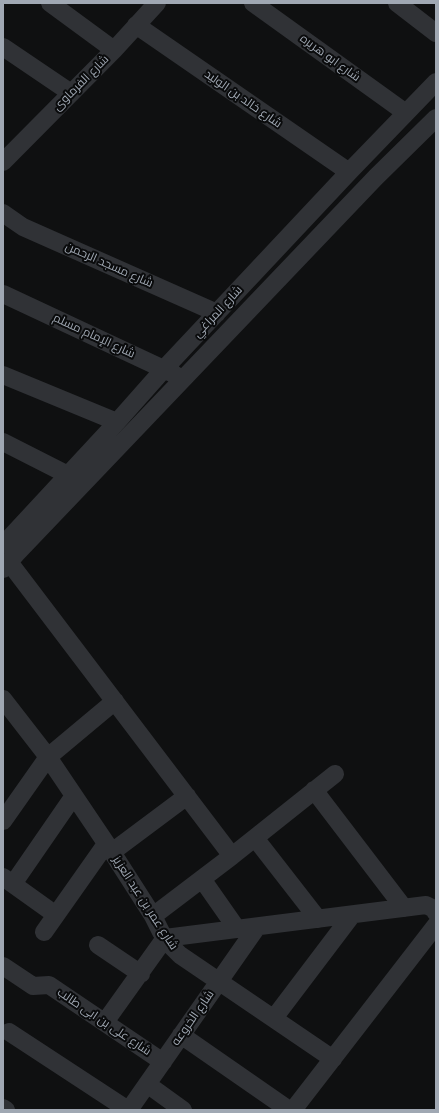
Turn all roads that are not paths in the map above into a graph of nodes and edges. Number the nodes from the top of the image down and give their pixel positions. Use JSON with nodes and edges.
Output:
{"nodes":[{"id":1,"x":50,"y":3,"type":"edge"},
{"id":2,"x":157,"y":3,"type":"edge"},
{"id":3,"x":253,"y":3,"type":"edge"},
{"id":4,"x":397,"y":3,"type":"edge"},
{"id":5,"x":136,"y":25,"type":"junction"},
{"id":6,"x":436,"y":33,"type":"edge"},
{"id":7,"x":3,"y":47,"type":"edge"},
{"id":8,"x":114,"y":50,"type":"junction"},
{"id":9,"x":436,"y":82,"type":"edge"},
{"id":10,"x":71,"y":93,"type":"junction"},
{"id":11,"x":406,"y":113,"type":"junction"},
{"id":12,"x":436,"y":118,"type":"edge"},
{"id":13,"x":9,"y":146,"type":"edge"},
{"id":14,"x":3,"y":162,"type":"edge"},
{"id":15,"x":349,"y":172,"type":"junction"},
{"id":16,"x":4,"y":217,"type":"edge"},
{"id":17,"x":3,"y":294,"type":"edge"},
{"id":18,"x":217,"y":313,"type":"junction"},
{"id":19,"x":164,"y":369,"type":"junction"},
{"id":20,"x":3,"y":375,"type":"edge"},
{"id":21,"x":184,"y":379,"type":"junction"},
{"id":22,"x":118,"y":422,"type":"junction"},
{"id":23,"x":3,"y":442,"type":"edge"},
{"id":24,"x":68,"y":475,"type":"junction"},
{"id":25,"x":7,"y":552,"type":"edge"},
{"id":26,"x":3,"y":699,"type":"edge"},
{"id":27,"x":115,"y":701,"type":"junction"},
{"id":28,"x":48,"y":757,"type":"junction"},
{"id":29,"x":334,"y":774,"type":"dead end"},
{"id":30,"x":314,"y":790,"type":"junction"},
{"id":31,"x":187,"y":796,"type":"junction"},
{"id":32,"x":74,"y":797,"type":"junction"},
{"id":33,"x":8,"y":803,"type":"edge"},
{"id":34,"x":3,"y":821,"type":"edge"},
{"id":35,"x":254,"y":838,"type":"junction"},
{"id":36,"x":109,"y":848,"type":"junction"},
{"id":37,"x":232,"y":856,"type":"junction"},
{"id":38,"x":202,"y":879,"type":"junction"},
{"id":39,"x":7,"y":884,"type":"edge"},
{"id":40,"x":404,"y":908,"type":"junction"},
{"id":41,"x":436,"y":912,"type":"edge"},
{"id":42,"x":56,"y":915,"type":"junction"},
{"id":43,"x":352,"y":915,"type":"junction"},
{"id":44,"x":153,"y":916,"type":"junction"},
{"id":45,"x":318,"y":919,"type":"junction"},
{"id":46,"x":436,"y":925,"type":"edge"},
{"id":47,"x":257,"y":927,"type":"junction"},
{"id":48,"x":237,"y":929,"type":"junction"},
{"id":49,"x":44,"y":932,"type":"dead end"},
{"id":50,"x":165,"y":938,"type":"junction"},
{"id":51,"x":98,"y":945,"type":"dead end"},
{"id":52,"x":4,"y":970,"type":"edge"},
{"id":53,"x":140,"y":974,"type":"junction"},
{"id":54,"x":219,"y":982,"type":"junction"},
{"id":55,"x":274,"y":1018,"type":"junction"},
{"id":56,"x":105,"y":1022,"type":"junction"},
{"id":57,"x":10,"y":1032,"type":"dead end"},
{"id":58,"x":181,"y":1035,"type":"junction"},
{"id":59,"x":333,"y":1059,"type":"junction"},
{"id":60,"x":163,"y":1062,"type":"junction"},
{"id":61,"x":147,"y":1084,"type":"junction"},
{"id":62,"x":3,"y":1108,"type":"edge"},
{"id":63,"x":6,"y":1110,"type":"edge"},
{"id":64,"x":129,"y":1110,"type":"edge"},
{"id":65,"x":183,"y":1110,"type":"edge"},
{"id":66,"x":289,"y":1110,"type":"edge"},
{"id":67,"x":293,"y":1110,"type":"edge"}],
"edges":[{"from":1,"to":8,"type":"street"},
{"from":2,"to":5,"type":"street","name":"شارع الفرماوى"},
{"from":3,"to":11,"type":"street","name":"شارع ابو هريره"},
{"from":4,"to":6,"type":"street"},
{"from":5,"to":8,"type":"street","name":"شارع الفرماوى"},
{"from":5,"to":15,"type":"street","name":"شارع خالد بن الوليد"},
{"from":7,"to":10,"type":"street"},
{"from":8,"to":10,"type":"street","name":"شارع الفرماوى"},
{"from":9,"to":11,"type":"street","name":"شارع المراغي"},
{"from":10,"to":13,"type":"street","name":"شارع الفرماوى"},
{"from":11,"to":15,"type":"street","name":"شارع المراغي"},
{"from":12,"to":21,"type":"street","name":"شارع المراغي"},
{"from":13,"to":14,"type":"street","name":"شارع الفرماوى"},
{"from":15,"to":18,"type":"street","name":"شارع المراغي"},
{"from":16,"to":18,"type":"street","name":"شارع مسجد الرحمن"},
{"from":17,"to":19,"type":"street","name":"شارع الإمام مسلم"},
{"from":18,"to":19,"type":"street","name":"شارع المراغي"},
{"from":19,"to":21,"type":"street","name":"شارع الإمام مسلم"},
{"from":19,"to":22,"type":"street","name":"شارع المراغي"},
{"from":20,"to":22,"type":"street"},
{"from":21,"to":25,"type":"street","name":"شارع المراغي"},
{"from":22,"to":24,"type":"street","name":"شارع المراغي"},
{"from":23,"to":24,"type":"street"},
{"from":24,"to":25,"type":"street","name":"شارع المراغي"},
{"from":25,"to":27,"type":"street"},
{"from":26,"to":28,"type":"street","name":"شارع عمر بن عبد العزيز"},
{"from":27,"to":28,"type":"street"},
{"from":27,"to":31,"type":"street"},
{"from":28,"to":32,"type":"street","name":"شارع عمر بن عبد العزيز"},
{"from":28,"to":33,"type":"street"},
{"from":29,"to":30,"type":"street"},
{"from":30,"to":35,"type":"street"},
{"from":30,"to":40,"type":"street"},
{"from":31,"to":36,"type":"street"},
{"from":31,"to":37,"type":"street"},
{"from":32,"to":36,"type":"street","name":"شارع عمر بن عبد العزيز"},
{"from":32,"to":39,"type":"street"},
{"from":33,"to":34,"type":"street"},
{"from":35,"to":37,"type":"street"},
{"from":35,"to":45,"type":"street"},
{"from":36,"to":42,"type":"street"},
{"from":36,"to":44,"type":"street","name":"شارع عمر بن عبد العزيز"},
{"from":37,"to":38,"type":"street"},
{"from":38,"to":44,"type":"street"},
{"from":38,"to":48,"type":"street"},
{"from":39,"to":42,"type":"street"},
{"from":40,"to":41,"type":"street"},
{"from":40,"to":43,"type":"street"},
{"from":42,"to":49,"type":"street"},
{"from":43,"to":45,"type":"street"},
{"from":43,"to":55,"type":"street"},
{"from":44,"to":50,"type":"street","name":"شارع عمر بن عبد العزيز"},
{"from":45,"to":47,"type":"street"},
{"from":46,"to":59,"type":"street"},
{"from":47,"to":48,"type":"street"},
{"from":47,"to":54,"type":"street","name":"شارع الخروعه"},
{"from":48,"to":50,"type":"street"},
{"from":50,"to":53,"type":"street"},
{"from":50,"to":54,"type":"street","name":"شارع عمر بن عبد العزيز"},
{"from":51,"to":53,"type":"street"},
{"from":52,"to":56,"type":"street","name":"شارع على بن ابى طالب"},
{"from":53,"to":56,"type":"street"},
{"from":54,"to":55,"type":"street","name":"شارع عمر بن عبد العزيز"},
{"from":54,"to":58,"type":"street","name":"شارع الخروعه"},
{"from":55,"to":59,"type":"street","name":"شارع عمر بن عبد العزيز"},
{"from":56,"to":60,"type":"street","name":"شارع على بن ابى طالب"},
{"from":57,"to":64,"type":"street"},
{"from":58,"to":60,"type":"street","name":"شارع الخروعه"},
{"from":58,"to":66,"type":"street"},
{"from":59,"to":67,"type":"street"},
{"from":60,"to":61,"type":"street","name":"شارع الخروعه"},
{"from":61,"to":64,"type":"street","name":"شارع الخروعه"},
{"from":61,"to":65,"type":"street"},
{"from":62,"to":63,"type":"street"}]}
